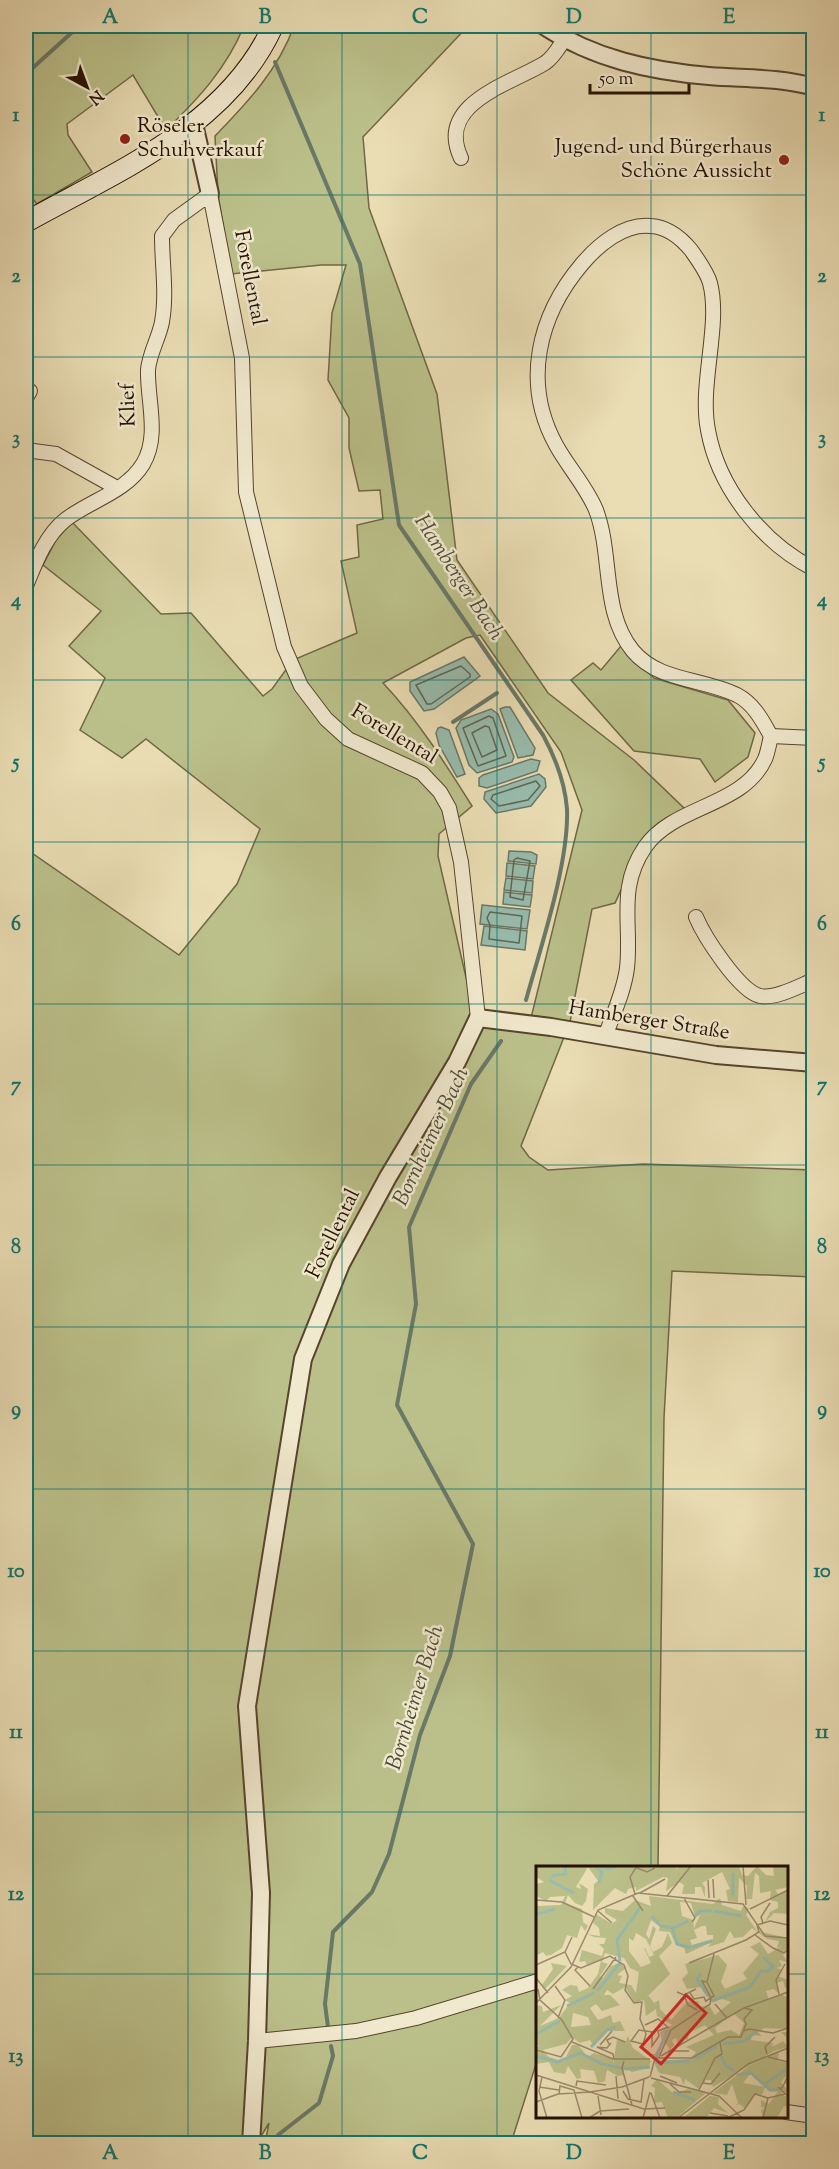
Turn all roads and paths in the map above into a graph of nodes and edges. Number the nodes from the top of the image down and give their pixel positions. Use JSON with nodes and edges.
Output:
{"nodes":[{"id":1,"x":273,"y":26,"type":"edge"},
{"id":2,"x":544,"y":26,"type":"edge"},
{"id":3,"x":565,"y":38,"type":"junction"},
{"id":4,"x":813,"y":87,"type":"edge"},
{"id":5,"x":194,"y":124,"type":"junction"},
{"id":6,"x":461,"y":158,"type":"dead end"},
{"id":7,"x":210,"y":194,"type":"junction"},
{"id":8,"x":26,"y":222,"type":"edge"},
{"id":9,"x":26,"y":450,"type":"edge"},
{"id":10,"x":117,"y":488,"type":"junction"},
{"id":11,"x":813,"y":568,"type":"edge"},
{"id":12,"x":26,"y":586,"type":"edge"},
{"id":13,"x":771,"y":736,"type":"junction"},
{"id":14,"x":813,"y":738,"type":"edge"},
{"id":15,"x":696,"y":917,"type":"dead end"},
{"id":16,"x":813,"y":980,"type":"edge"},
{"id":17,"x":478,"y":1018,"type":"junction"},
{"id":18,"x":605,"y":1037,"type":"junction"},
{"id":19,"x":813,"y":1063,"type":"edge"},
{"id":20,"x":536,"y":1981,"type":"edge"},
{"id":21,"x":257,"y":2041,"type":"junction"},
{"id":22,"x":788,"y":2112,"type":"edge"},
{"id":23,"x":813,"y":2116,"type":"edge"},
{"id":24,"x":250,"y":2144,"type":"edge"}],
"edges":[{"from":1,"to":5,"type":"main road"},
{"from":2,"to":3,"type":"street"},
{"from":3,"to":4,"type":"street"},
{"from":3,"to":6,"type":"street"},
{"from":5,"to":7,"type":"street","name":"Forellental"},
{"from":5,"to":8,"type":"main road"},
{"from":7,"to":10,"type":"street","name":"Klief"},
{"from":7,"to":17,"type":"street","name":"Forellental"},
{"from":9,"to":10,"type":"street"},
{"from":10,"to":12,"type":"street","name":"Klief"},
{"from":11,"to":13,"type":"street"},
{"from":13,"to":14,"type":"street"},
{"from":13,"to":18,"type":"street"},
{"from":15,"to":16,"type":"street"},
{"from":17,"to":18,"type":"street","name":"Hamberger Straße"},
{"from":17,"to":21,"type":"street","name":"Forellental"},
{"from":18,"to":19,"type":"street","name":"Hamberger Straße"},
{"from":20,"to":21,"type":"street"},
{"from":21,"to":24,"type":"street","name":"Forellental"},
{"from":22,"to":23,"type":"street"}]}
